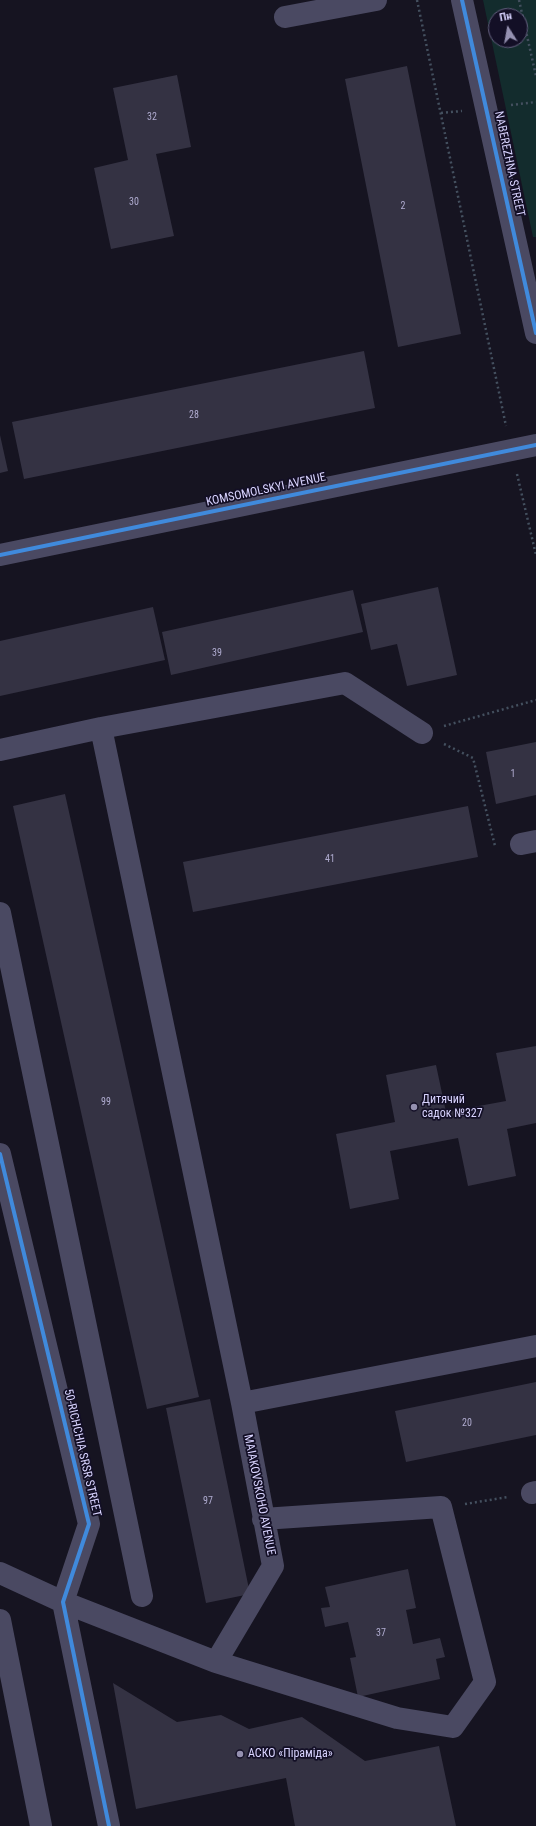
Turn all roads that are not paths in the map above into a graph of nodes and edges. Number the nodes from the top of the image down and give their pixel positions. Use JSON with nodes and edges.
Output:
{"nodes":[{"id":1,"x":376,"y":0,"type":"edge"},
{"id":2,"x":462,"y":0,"type":"edge"},
{"id":3,"x":285,"y":17,"type":"dead end"},
{"id":4,"x":536,"y":333,"type":"edge"},
{"id":5,"x":536,"y":445,"type":"edge"},
{"id":6,"x":0,"y":555,"type":"edge"},
{"id":7,"x":100,"y":728,"type":"junction"},
{"id":8,"x":422,"y":732,"type":"road end"},
{"id":9,"x":0,"y":750,"type":"edge"},
{"id":10,"x":0,"y":913,"type":"edge"},
{"id":11,"x":0,"y":1154,"type":"edge"},
{"id":12,"x":536,"y":1346,"type":"edge"},
{"id":13,"x":242,"y":1403,"type":"junction"},
{"id":14,"x":263,"y":1519,"type":"junction"},
{"id":15,"x":0,"y":1573,"type":"edge"},
{"id":16,"x":142,"y":1596,"type":"dead end"},
{"id":17,"x":63,"y":1602,"type":"junction"},
{"id":18,"x":0,"y":1620,"type":"edge"},
{"id":19,"x":216,"y":1662,"type":"junction"},
{"id":20,"x":41,"y":1826,"type":"edge"},
{"id":21,"x":109,"y":1826,"type":"edge"}],
"edges":[{"from":1,"to":3,"type":"street"},
{"from":2,"to":4,"type":"street","name":"NABEREZHNA STREET"},
{"from":5,"to":6,"type":"street","name":"KOMSOMOLSKYI AVENUE"},
{"from":7,"to":8,"type":"street"},
{"from":7,"to":9,"type":"street"},
{"from":7,"to":13,"type":"street","name":"MAIAKOVSKOHO AVENUE"},
{"from":10,"to":16,"type":"street"},
{"from":11,"to":17,"type":"street","name":"50-RICHCHIA SRSR STREET"},
{"from":12,"to":13,"type":"street"},
{"from":13,"to":14,"type":"street","name":"MAIAKOVSKOHO AVENUE"},
{"from":14,"to":19,"type":"street","name":"MAIAKOVSKOHO AVENUE"},
{"from":14,"to":19,"type":"street"},
{"from":15,"to":17,"type":"street"},
{"from":17,"to":19,"type":"street"},
{"from":17,"to":21,"type":"street"},
{"from":18,"to":20,"type":"street"}]}
